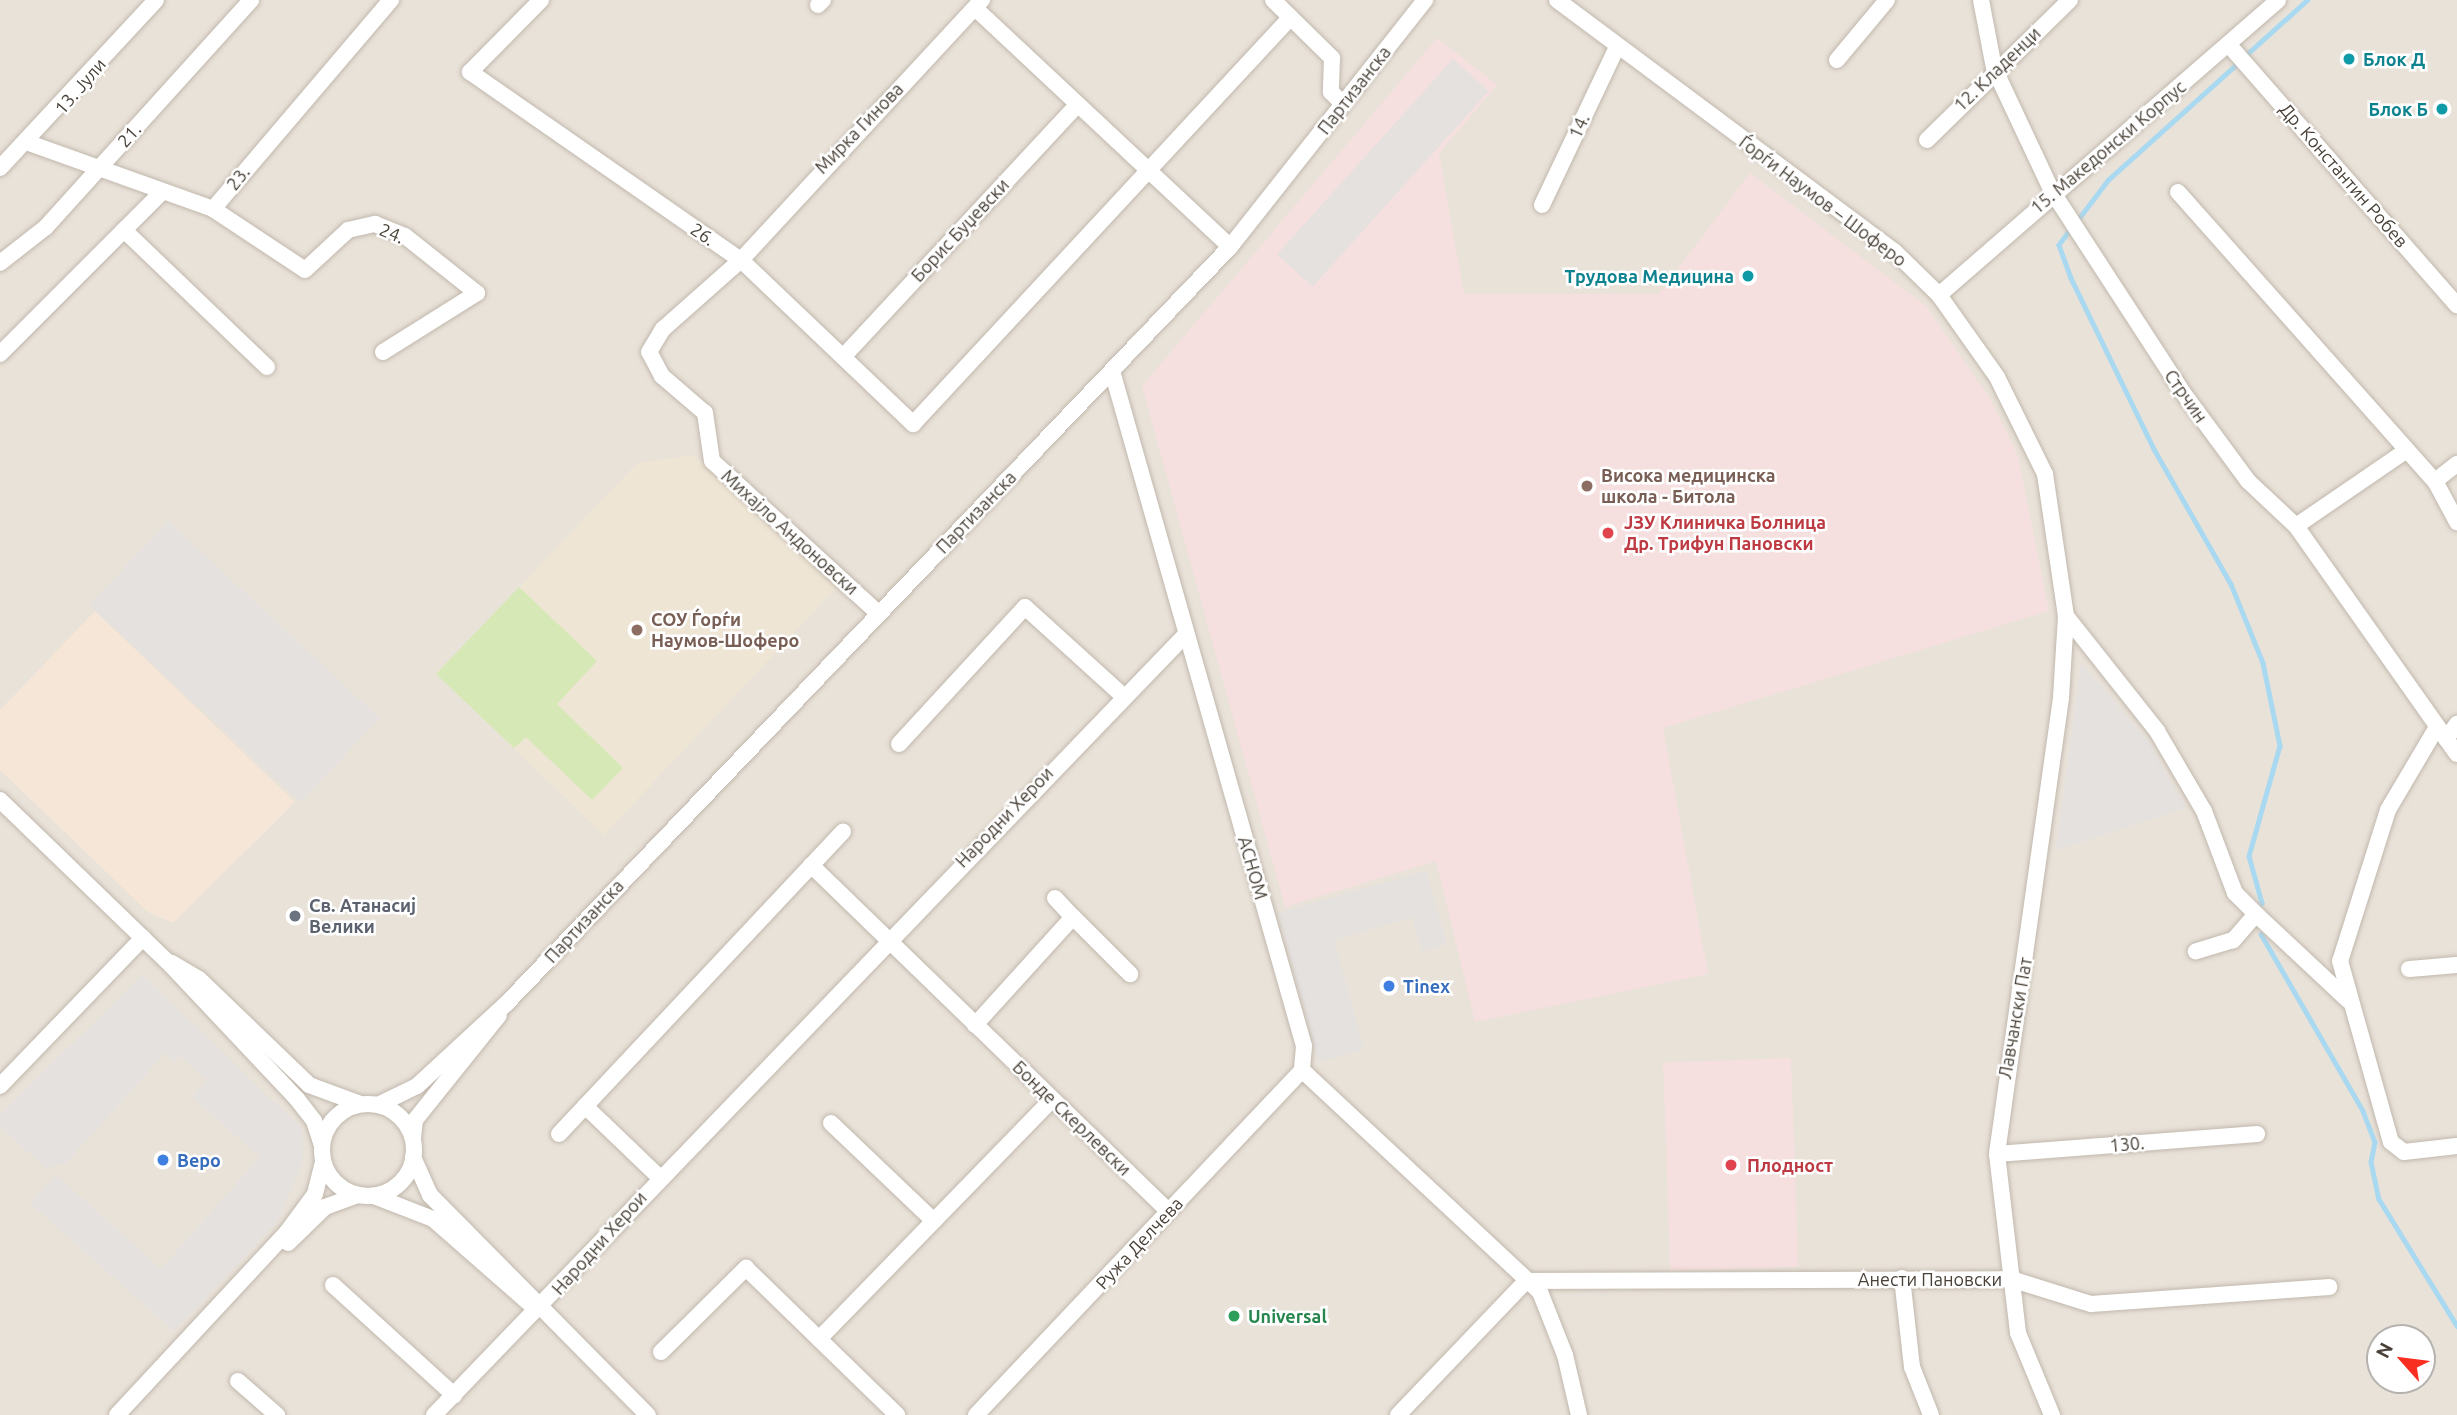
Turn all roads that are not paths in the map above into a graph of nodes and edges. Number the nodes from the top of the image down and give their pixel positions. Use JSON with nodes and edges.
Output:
{"nodes":[{"id":1,"x":156,"y":0,"type":"edge"},
{"id":2,"x":390,"y":0,"type":"edge"},
{"id":3,"x":541,"y":0,"type":"edge"},
{"id":4,"x":1273,"y":0,"type":"edge"},
{"id":5,"x":1425,"y":0,"type":"edge"},
{"id":6,"x":1557,"y":0,"type":"edge"},
{"id":7,"x":1887,"y":0,"type":"edge"},
{"id":8,"x":1981,"y":0,"type":"edge"},
{"id":9,"x":2070,"y":0,"type":"edge"},
{"id":10,"x":2278,"y":0,"type":"edge"},
{"id":11,"x":246,"y":2,"type":"edge"},
{"id":12,"x":978,"y":4,"type":"edge"},
{"id":13,"x":1291,"y":17,"type":"junction"},
{"id":14,"x":2229,"y":45,"type":"junction"},
{"id":15,"x":1616,"y":47,"type":"junction"},
{"id":16,"x":1836,"y":60,"type":"dead end"},
{"id":17,"x":1994,"y":68,"type":"junction"},
{"id":18,"x":1078,"y":104,"type":"junction"},
{"id":19,"x":1343,"y":104,"type":"junction"},
{"id":20,"x":1927,"y":139,"type":"dead end"},
{"id":21,"x":29,"y":143,"type":"junction"},
{"id":22,"x":101,"y":166,"type":"junction"},
{"id":23,"x":0,"y":168,"type":"edge"},
{"id":24,"x":1150,"y":169,"type":"junction"},
{"id":25,"x":2052,"y":191,"type":"junction"},
{"id":26,"x":2178,"y":192,"type":"dead end"},
{"id":27,"x":161,"y":193,"type":"junction"},
{"id":28,"x":1542,"y":205,"type":"dead end"},
{"id":29,"x":213,"y":209,"type":"junction"},
{"id":30,"x":124,"y":230,"type":"junction"},
{"id":31,"x":1230,"y":247,"type":"junction"},
{"id":32,"x":741,"y":260,"type":"junction"},
{"id":33,"x":0,"y":263,"type":"edge"},
{"id":34,"x":1939,"y":295,"type":"junction"},
{"id":35,"x":2457,"y":305,"type":"edge"},
{"id":36,"x":383,"y":352,"type":"dead end"},
{"id":37,"x":0,"y":355,"type":"edge"},
{"id":38,"x":843,"y":357,"type":"junction"},
{"id":39,"x":267,"y":368,"type":"dead end"},
{"id":40,"x":1112,"y":371,"type":"junction"},
{"id":41,"x":2404,"y":452,"type":"junction"},
{"id":42,"x":2457,"y":464,"type":"edge"},
{"id":43,"x":2435,"y":481,"type":"junction"},
{"id":44,"x":2457,"y":522,"type":"edge"},
{"id":45,"x":2296,"y":526,"type":"junction"},
{"id":46,"x":878,"y":613,"type":"junction"},
{"id":47,"x":2066,"y":616,"type":"junction"},
{"id":48,"x":1186,"y":634,"type":"junction"},
{"id":49,"x":1122,"y":695,"type":"junction"},
{"id":50,"x":2457,"y":724,"type":"edge"},
{"id":51,"x":2441,"y":733,"type":"junction"},
{"id":52,"x":899,"y":744,"type":"dead end"},
{"id":53,"x":2457,"y":754,"type":"edge"},
{"id":54,"x":0,"y":800,"type":"edge"},
{"id":55,"x":843,"y":832,"type":"dead end"},
{"id":56,"x":811,"y":865,"type":"junction"},
{"id":57,"x":1055,"y":898,"type":"dead end"},
{"id":58,"x":2256,"y":914,"type":"junction"},
{"id":59,"x":1073,"y":917,"type":"junction"},
{"id":60,"x":143,"y":938,"type":"junction"},
{"id":61,"x":886,"y":939,"type":"junction"},
{"id":62,"x":2196,"y":951,"type":"dead end"},
{"id":63,"x":167,"y":961,"type":"junction"},
{"id":64,"x":2457,"y":965,"type":"edge"},
{"id":65,"x":2409,"y":969,"type":"dead end"},
{"id":66,"x":1130,"y":974,"type":"dead end"},
{"id":67,"x":2348,"y":1000,"type":"junction"},
{"id":68,"x":506,"y":1004,"type":"junction"},
{"id":69,"x":975,"y":1025,"type":"junction"},
{"id":70,"x":1302,"y":1070,"type":"junction"},
{"id":71,"x":0,"y":1086,"type":"edge"},
{"id":72,"x":1052,"y":1099,"type":"junction"},
{"id":73,"x":370,"y":1105,"type":"junction"},
{"id":74,"x":585,"y":1106,"type":"junction"},
{"id":75,"x":831,"y":1124,"type":"dead end"},
{"id":76,"x":559,"y":1134,"type":"dead end"},
{"id":77,"x":2257,"y":1134,"type":"dead end"},
{"id":78,"x":2457,"y":1146,"type":"edge"},
{"id":79,"x":413,"y":1149,"type":"junction"},
{"id":80,"x":322,"y":1153,"type":"junction"},
{"id":81,"x":1997,"y":1154,"type":"junction"},
{"id":82,"x":659,"y":1177,"type":"junction"},
{"id":83,"x":366,"y":1195,"type":"junction"},
{"id":84,"x":1168,"y":1211,"type":"junction"},
{"id":85,"x":934,"y":1221,"type":"junction"},
{"id":86,"x":1902,"y":1278,"type":"junction"},
{"id":87,"x":2011,"y":1279,"type":"junction"},
{"id":88,"x":1526,"y":1281,"type":"junction"},
{"id":89,"x":333,"y":1284,"type":"dead end"},
{"id":90,"x":234,"y":1286,"type":"junction"},
{"id":91,"x":2329,"y":1287,"type":"dead end"},
{"id":92,"x":538,"y":1309,"type":"junction"},
{"id":93,"x":819,"y":1339,"type":"junction"},
{"id":94,"x":662,"y":1352,"type":"dead end"},
{"id":95,"x":238,"y":1381,"type":"dead end"},
{"id":96,"x":454,"y":1395,"type":"junction"},
{"id":97,"x":117,"y":1415,"type":"edge"},
{"id":98,"x":277,"y":1415,"type":"edge"},
{"id":99,"x":434,"y":1415,"type":"edge"},
{"id":100,"x":648,"y":1415,"type":"edge"},
{"id":101,"x":897,"y":1415,"type":"edge"},
{"id":102,"x":976,"y":1415,"type":"edge"},
{"id":103,"x":1398,"y":1415,"type":"edge"},
{"id":104,"x":1579,"y":1415,"type":"edge"},
{"id":105,"x":1931,"y":1415,"type":"edge"},
{"id":106,"x":2052,"y":1415,"type":"edge"}],
"edges":[{"from":1,"to":21,"type":"street","name":"13. Јули"},
{"from":2,"to":29,"type":"street","name":"23."},
{"from":3,"to":32,"type":"street","name":"26."},
{"from":4,"to":13,"type":"street"},
{"from":5,"to":19,"type":"street","name":"Партизанска"},
{"from":6,"to":15,"type":"street","name":"Ѓорѓи Наумов – Шоферо"},
{"from":7,"to":16,"type":"street"},
{"from":8,"to":17,"type":"street","name":"Стрчин"},
{"from":9,"to":17,"type":"street","name":"12. Кладенци"},
{"from":10,"to":14,"type":"street","name":"15. Македонски Корпус"},
{"from":11,"to":22,"type":"street","name":"21."},
{"from":12,"to":18,"type":"street"},
{"from":12,"to":32,"type":"street","name":"Мирка Гинова"},
{"from":13,"to":19,"type":"street"},
{"from":13,"to":24,"type":"street"},
{"from":14,"to":25,"type":"street","name":"15. Македонски Корпус"},
{"from":14,"to":35,"type":"street","name":"Др. Константин Робев"},
{"from":15,"to":28,"type":"street","name":"14."},
{"from":15,"to":34,"type":"street","name":"Ѓорѓи Наумов – Шоферо"},
{"from":17,"to":20,"type":"street","name":"12. Кладенци"},
{"from":17,"to":25,"type":"street","name":"Стрчин"},
{"from":18,"to":24,"type":"street"},
{"from":18,"to":38,"type":"street","name":"Борис Буџевски"},
{"from":19,"to":31,"type":"street","name":"Партизанска"},
{"from":21,"to":22,"type":"street"},
{"from":21,"to":23,"type":"street","name":"13. Јули"},
{"from":22,"to":27,"type":"street"},
{"from":22,"to":33,"type":"street","name":"21."},
{"from":24,"to":31,"type":"street"},
{"from":24,"to":38,"type":"street","name":"26."},
{"from":25,"to":34,"type":"street","name":"15. Македонски Корпус"},
{"from":25,"to":45,"type":"street","name":"Стрчин"},
{"from":26,"to":41,"type":"street"},
{"from":27,"to":29,"type":"street"},
{"from":27,"to":30,"type":"street"},
{"from":29,"to":36,"type":"street","name":"24."},
{"from":30,"to":37,"type":"street"},
{"from":30,"to":39,"type":"street"},
{"from":31,"to":40,"type":"street","name":"Партизанска"},
{"from":32,"to":38,"type":"street","name":"26."},
{"from":32,"to":46,"type":"street","name":"Михајло Андоновски"},
{"from":34,"to":47,"type":"street","name":"Ѓорѓи Наумов – Шоферо"},
{"from":40,"to":46,"type":"street","name":"Партизанска"},
{"from":40,"to":48,"type":"street","name":"АСНОМ"},
{"from":41,"to":43,"type":"street"},
{"from":41,"to":45,"type":"street"},
{"from":42,"to":43,"type":"street"},
{"from":43,"to":44,"type":"street"},
{"from":45,"to":51,"type":"street","name":"Стрчин"},
{"from":46,"to":68,"type":"street","name":"Партизанска"},
{"from":47,"to":58,"type":"street"},
{"from":47,"to":81,"type":"street","name":"Лавчански Пат"},
{"from":48,"to":49,"type":"street","name":"Народни Херои"},
{"from":48,"to":70,"type":"street","name":"АСНОМ"},
{"from":49,"to":52,"type":"street"},
{"from":49,"to":61,"type":"street","name":"Народни Херои"},
{"from":50,"to":51,"type":"street"},
{"from":51,"to":53,"type":"street","name":"Стрчин"},
{"from":51,"to":67,"type":"street"},
{"from":54,"to":60,"type":"street"},
{"from":55,"to":56,"type":"street"},
{"from":56,"to":61,"type":"street"},
{"from":56,"to":74,"type":"street"},
{"from":57,"to":59,"type":"street"},
{"from":58,"to":62,"type":"street"},
{"from":58,"to":67,"type":"street"},
{"from":59,"to":66,"type":"street"},
{"from":59,"to":69,"type":"street"},
{"from":60,"to":63,"type":"street"},
{"from":60,"to":71,"type":"street"},
{"from":61,"to":69,"type":"street","name":"Бонде Скерлевски"},
{"from":61,"to":82,"type":"street","name":"Народни Херои"},
{"from":63,"to":73,"type":"street"},
{"from":63,"to":80,"type":"street"},
{"from":64,"to":65,"type":"street"},
{"from":67,"to":78,"type":"street"},
{"from":68,"to":73,"type":"street","name":"Партизанска"},
{"from":68,"to":79,"type":"street","name":"Партизанска"},
{"from":69,"to":72,"type":"street","name":"Бонде Скерлевски"},
{"from":70,"to":84,"type":"street","name":"Ружа Делчева"},
{"from":70,"to":88,"type":"street"},
{"from":72,"to":84,"type":"street","name":"Бонде Скерлевски"},
{"from":72,"to":85,"type":"street"},
{"from":73,"to":79,"type":"street"},
{"from":73,"to":80,"type":"street"},
{"from":74,"to":76,"type":"street"},
{"from":74,"to":82,"type":"street","name":"Народни Херои"},
{"from":75,"to":85,"type":"street"},
{"from":77,"to":81,"type":"street","name":"130."},
{"from":79,"to":83,"type":"street"},
{"from":79,"to":92,"type":"street"},
{"from":80,"to":83,"type":"street"},
{"from":80,"to":90,"type":"street"},
{"from":81,"to":87,"type":"street","name":"Лавчански Пат"},
{"from":82,"to":92,"type":"street","name":"Народни Херои"},
{"from":83,"to":90,"type":"street"},
{"from":83,"to":92,"type":"street"},
{"from":84,"to":102,"type":"street","name":"Ружа Делчева"},
{"from":85,"to":93,"type":"street"},
{"from":86,"to":87,"type":"street","name":"Анести Пановски"},
{"from":86,"to":88,"type":"street","name":"Анести Пановски"},
{"from":86,"to":105,"type":"street"},
{"from":87,"to":91,"type":"street","name":"Анести Пановски"},
{"from":87,"to":106,"type":"street","name":"Лавчански Пат"},
{"from":88,"to":103,"type":"street"},
{"from":88,"to":104,"type":"street"},
{"from":89,"to":96,"type":"street"},
{"from":90,"to":97,"type":"street"},
{"from":92,"to":96,"type":"street","name":"Народни Херои"},
{"from":92,"to":100,"type":"street"},
{"from":93,"to":94,"type":"street"},
{"from":93,"to":101,"type":"street"},
{"from":95,"to":98,"type":"street"},
{"from":96,"to":99,"type":"street","name":"Народни Херои"}]}
